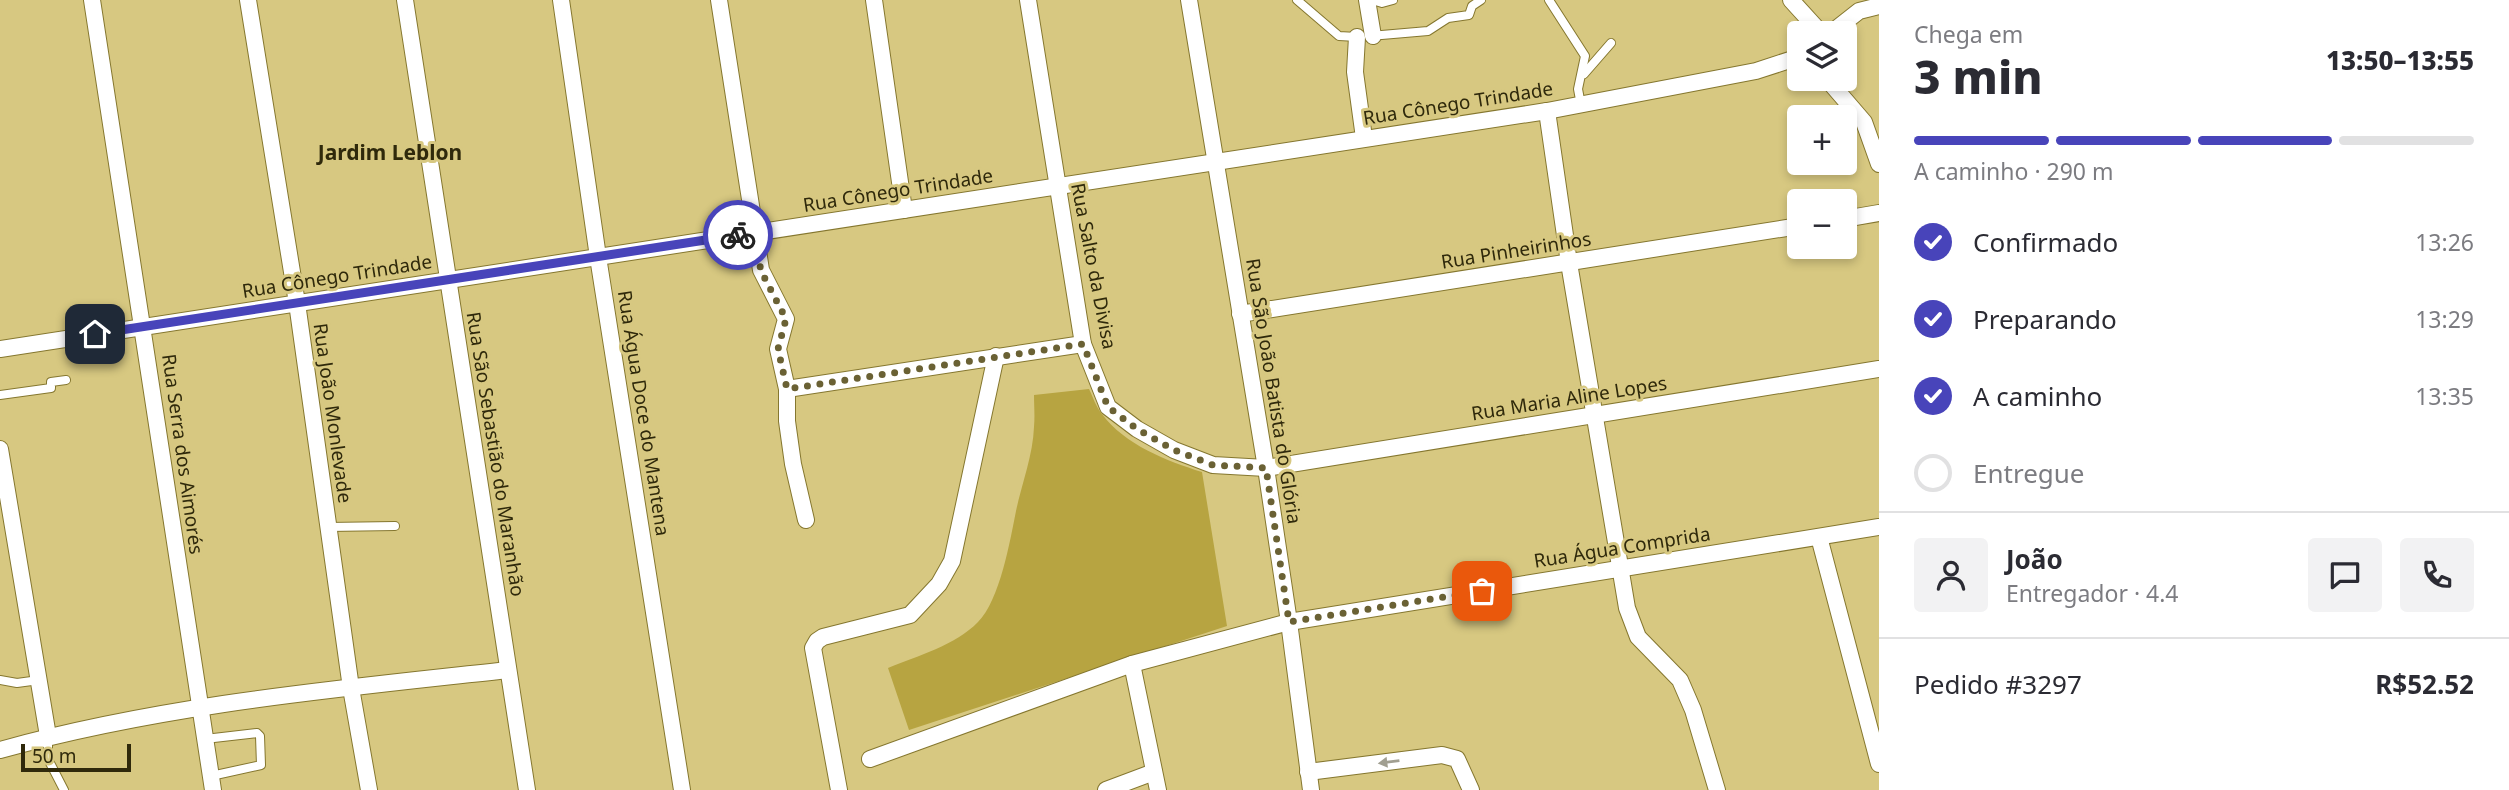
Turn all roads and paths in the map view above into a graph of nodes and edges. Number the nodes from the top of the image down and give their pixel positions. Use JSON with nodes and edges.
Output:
{"nodes":[{"id":1,"x":92,"y":0,"type":"edge"},
{"id":2,"x":248,"y":0,"type":"edge"},
{"id":3,"x":405,"y":0,"type":"edge"},
{"id":4,"x":561,"y":0,"type":"edge"},
{"id":5,"x":719,"y":0,"type":"edge"},
{"id":6,"x":874,"y":0,"type":"edge"},
{"id":7,"x":1028,"y":0,"type":"edge"},
{"id":8,"x":1189,"y":0,"type":"edge"},
{"id":9,"x":1297,"y":0,"type":"edge"},
{"id":10,"x":1369,"y":0,"type":"edge"},
{"id":11,"x":1394,"y":0,"type":"edge"},
{"id":12,"x":1481,"y":0,"type":"edge"},
{"id":13,"x":1549,"y":0,"type":"edge"},
{"id":14,"x":1791,"y":0,"type":"edge"},
{"id":15,"x":1879,"y":6,"type":"edge"},
{"id":16,"x":1810,"y":21,"type":"edge"},
{"id":17,"x":1846,"y":21,"type":"edge"},
{"id":18,"x":1365,"y":36,"type":"junction"},
{"id":19,"x":1611,"y":43,"type":"dead end"},
{"id":20,"x":1787,"y":61,"type":"edge"},
{"id":21,"x":1582,"y":76,"type":"junction"},
{"id":22,"x":1837,"y":91,"type":"edge"},
{"id":23,"x":1581,"y":105,"type":"junction"},
{"id":24,"x":1547,"y":111,"type":"junction"},
{"id":25,"x":1364,"y":138,"type":"junction"},
{"id":26,"x":1217,"y":162,"type":"junction"},
{"id":27,"x":1879,"y":164,"type":"edge"},
{"id":28,"x":1057,"y":186,"type":"junction"},
{"id":29,"x":904,"y":210,"type":"junction"},
{"id":30,"x":1879,"y":213,"type":"edge"},
{"id":31,"x":1857,"y":217,"type":"edge"},
{"id":32,"x":1787,"y":228,"type":"edge"},
{"id":33,"x":754,"y":233,"type":"junction"},
{"id":34,"x":598,"y":257,"type":"junction"},
{"id":35,"x":1569,"y":263,"type":"junction"},
{"id":36,"x":449,"y":280,"type":"junction"},
{"id":37,"x":297,"y":303,"type":"junction"},
{"id":38,"x":1240,"y":314,"type":"junction"},
{"id":39,"x":143,"y":327,"type":"junction"},
{"id":40,"x":1083,"y":344,"type":"junction"},
{"id":41,"x":0,"y":349,"type":"edge"},
{"id":42,"x":996,"y":356,"type":"junction"},
{"id":43,"x":1879,"y":369,"type":"edge"},
{"id":44,"x":66,"y":380,"type":"dead end"},
{"id":45,"x":787,"y":389,"type":"junction"},
{"id":46,"x":0,"y":395,"type":"edge"},
{"id":47,"x":1594,"y":416,"type":"junction"},
{"id":48,"x":0,"y":449,"type":"edge"},
{"id":49,"x":1266,"y":468,"type":"junction"},
{"id":50,"x":806,"y":520,"type":"dead end"},
{"id":51,"x":396,"y":526,"type":"dead end"},
{"id":52,"x":328,"y":527,"type":"junction"},
{"id":53,"x":1879,"y":527,"type":"edge"},
{"id":54,"x":1819,"y":537,"type":"junction"},
{"id":55,"x":1620,"y":569,"type":"junction"},
{"id":56,"x":1289,"y":622,"type":"junction"},
{"id":57,"x":1132,"y":664,"type":"junction"},
{"id":58,"x":508,"y":670,"type":"junction"},
{"id":59,"x":0,"y":680,"type":"edge"},
{"id":60,"x":39,"y":680,"type":"junction"},
{"id":61,"x":351,"y":688,"type":"junction"},
{"id":62,"x":199,"y":706,"type":"junction"},
{"id":63,"x":48,"y":736,"type":"junction"},
{"id":64,"x":205,"y":738,"type":"junction"},
{"id":65,"x":0,"y":750,"type":"edge"},
{"id":66,"x":870,"y":759,"type":"dead end"},
{"id":67,"x":1879,"y":764,"type":"edge"},
{"id":68,"x":1154,"y":772,"type":"junction"},
{"id":69,"x":1308,"y":772,"type":"junction"},
{"id":70,"x":212,"y":783,"type":"edge"},
{"id":71,"x":64,"y":790,"type":"edge"},
{"id":72,"x":369,"y":790,"type":"edge"},
{"id":73,"x":527,"y":790,"type":"edge"},
{"id":74,"x":682,"y":790,"type":"edge"},
{"id":75,"x":839,"y":790,"type":"edge"},
{"id":76,"x":1105,"y":790,"type":"edge"},
{"id":77,"x":1158,"y":790,"type":"edge"},
{"id":78,"x":1311,"y":790,"type":"edge"},
{"id":79,"x":1471,"y":790,"type":"edge"},
{"id":80,"x":1717,"y":790,"type":"edge"}],
"edges":[{"from":1,"to":39,"type":"street","name":"Rua Serra dos Aimorés"},
{"from":2,"to":37,"type":"street","name":"Rua João Monlevade"},
{"from":3,"to":36,"type":"street","name":"Rua São Sebastião do Maranhão"},
{"from":4,"to":34,"type":"street","name":"Rua Água Doce do Mantena"},
{"from":5,"to":33,"type":"street"},
{"from":6,"to":29,"type":"street"},
{"from":7,"to":28,"type":"street","name":"Rua Salto da Divisa"},
{"from":8,"to":26,"type":"street","name":"Rua São João Batista do Glória"},
{"from":9,"to":18,"type":"lane"},
{"from":10,"to":11,"type":"lane"},
{"from":10,"to":18,"type":"street"},
{"from":12,"to":18,"type":"lane"},
{"from":13,"to":21,"type":"lane"},
{"from":14,"to":16,"type":"street"},
{"from":15,"to":17,"type":"street"},
{"from":18,"to":25,"type":"street"},
{"from":19,"to":21,"type":"lane"},
{"from":20,"to":23,"type":"street","name":"Rua Cônego Trindade"},
{"from":21,"to":23,"type":"lane"},
{"from":22,"to":27,"type":"street"},
{"from":23,"to":24,"type":"street","name":"Rua Cônego Trindade"},
{"from":24,"to":25,"type":"street","name":"Rua Cônego Trindade"},
{"from":24,"to":35,"type":"street"},
{"from":25,"to":26,"type":"street","name":"Rua Cônego Trindade"},
{"from":26,"to":28,"type":"street","name":"Rua Cônego Trindade"},
{"from":26,"to":38,"type":"street","name":"Rua São João Batista do Glória"},
{"from":28,"to":29,"type":"street","name":"Rua Cônego Trindade"},
{"from":28,"to":40,"type":"street","name":"Rua Salto da Divisa"},
{"from":29,"to":33,"type":"street","name":"Rua Cônego Trindade"},
{"from":30,"to":31,"type":"street"},
{"from":32,"to":35,"type":"street","name":"Rua Pinheirinhos"},
{"from":33,"to":34,"type":"street","name":"Rua Cônego Trindade"},
{"from":33,"to":45,"type":"street"},
{"from":34,"to":36,"type":"street","name":"Rua Cônego Trindade"},
{"from":34,"to":74,"type":"street","name":"Rua Água Doce do Mantena"},
{"from":35,"to":38,"type":"street","name":"Rua Pinheirinhos"},
{"from":35,"to":47,"type":"street"},
{"from":36,"to":37,"type":"street","name":"Rua Cônego Trindade"},
{"from":36,"to":58,"type":"street","name":"Rua São Sebastião do Maranhão"},
{"from":37,"to":39,"type":"street","name":"Rua Cônego Trindade"},
{"from":37,"to":52,"type":"street","name":"Rua João Monlevade"},
{"from":38,"to":49,"type":"street","name":"Rua São João Batista do Glória"},
{"from":39,"to":41,"type":"street","name":"Rua Cônego Trindade"},
{"from":39,"to":62,"type":"street","name":"Rua Serra dos Aimorés"},
{"from":40,"to":42,"type":"street"},
{"from":40,"to":49,"type":"street","name":"Rua Salto da Divisa"},
{"from":42,"to":45,"type":"street"},
{"from":42,"to":75,"type":"street"},
{"from":43,"to":47,"type":"street","name":"Rua Maria Aline Lopes"},
{"from":44,"to":46,"type":"lane"},
{"from":45,"to":50,"type":"street"},
{"from":47,"to":49,"type":"street","name":"Rua Maria Aline Lopes"},
{"from":47,"to":55,"type":"street"},
{"from":48,"to":60,"type":"street"},
{"from":49,"to":56,"type":"street","name":"Rua São João Batista do Glória"},
{"from":51,"to":52,"type":"lane"},
{"from":52,"to":61,"type":"street","name":"Rua João Monlevade"},
{"from":53,"to":54,"type":"street","name":"Rua Água Comprida"},
{"from":54,"to":55,"type":"street","name":"Rua Água Comprida"},
{"from":54,"to":67,"type":"street"},
{"from":55,"to":56,"type":"street","name":"Rua Água Comprida"},
{"from":55,"to":80,"type":"street"},
{"from":56,"to":57,"type":"street","name":"Rua Água Comprida"},
{"from":56,"to":69,"type":"street","name":"Rua São João Batista do Glória"},
{"from":57,"to":66,"type":"street","name":"Rua Água Comprida"},
{"from":57,"to":68,"type":"street"},
{"from":58,"to":61,"type":"street"},
{"from":58,"to":73,"type":"street","name":"Rua São Sebastião do Maranhão"},
{"from":59,"to":60,"type":"lane"},
{"from":60,"to":63,"type":"street"},
{"from":61,"to":62,"type":"street"},
{"from":61,"to":72,"type":"street","name":"Rua João Monlevade"},
{"from":62,"to":63,"type":"street"},
{"from":62,"to":64,"type":"street","name":"Rua Serra dos Aimorés"},
{"from":63,"to":65,"type":"street"},
{"from":63,"to":71,"type":"lane"},
{"from":64,"to":70,"type":"street","name":"Rua Serra dos Aimorés"},
{"from":64,"to":70,"type":"lane"},
{"from":68,"to":76,"type":"street"},
{"from":68,"to":77,"type":"street"},
{"from":69,"to":78,"type":"street","name":"Rua São João Batista do Glória"},
{"from":79,"to":69,"type":"street","one_way":true}]}
